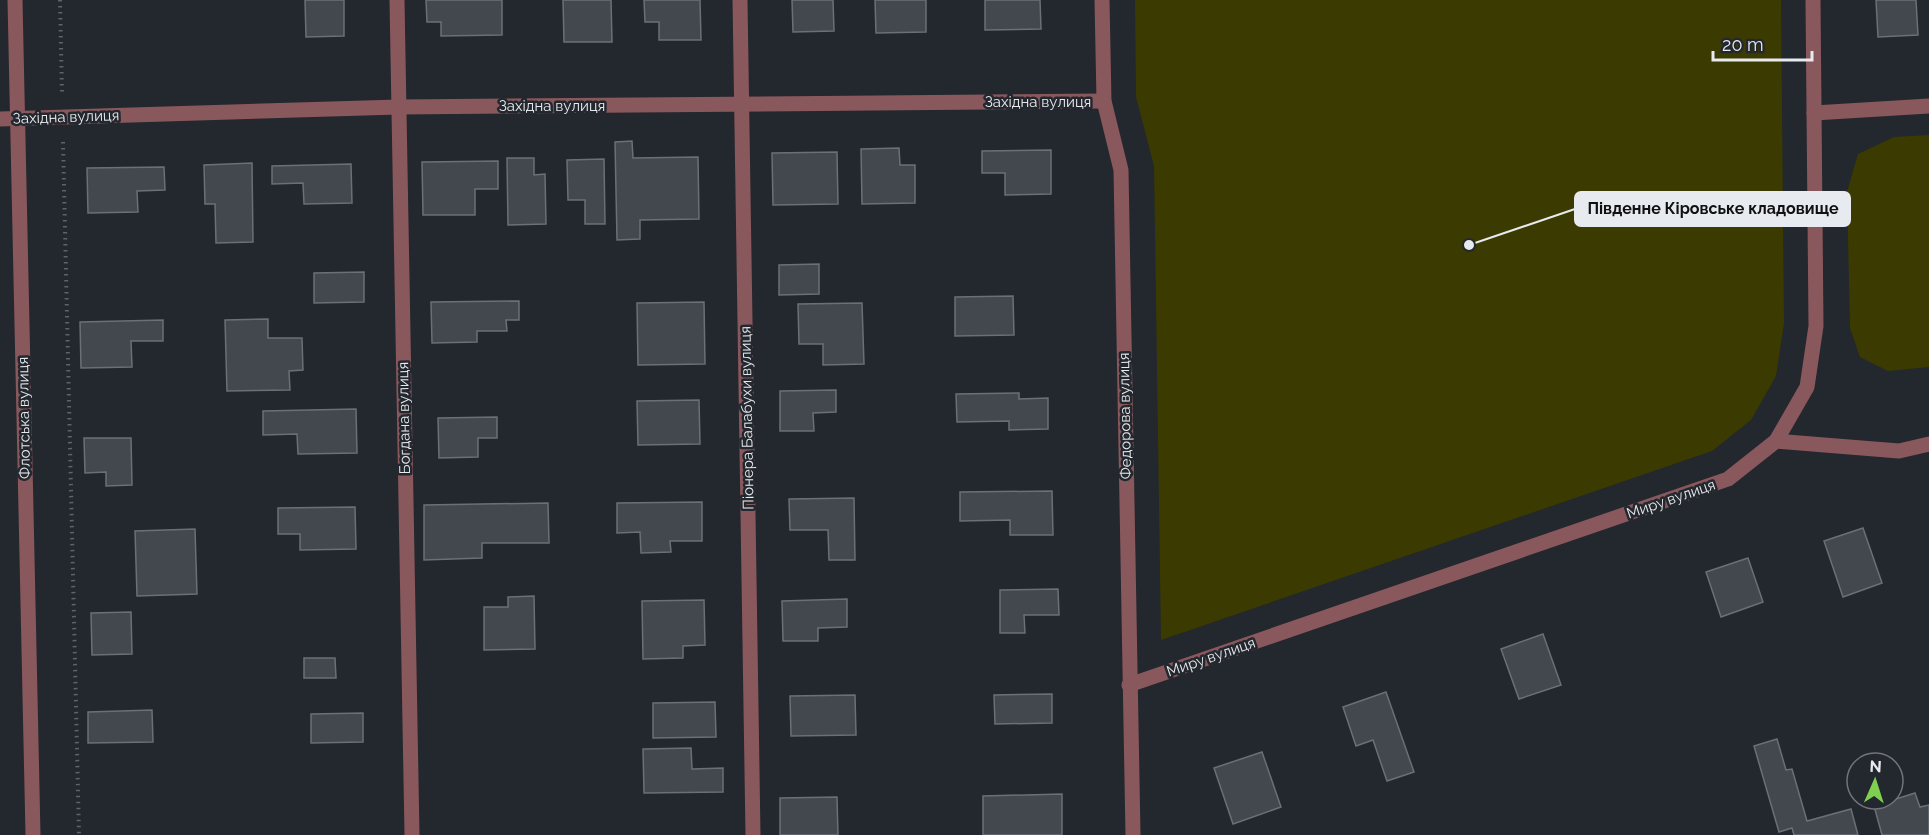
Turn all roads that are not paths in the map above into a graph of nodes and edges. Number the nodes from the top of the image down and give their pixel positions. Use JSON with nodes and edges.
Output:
{"nodes":[{"id":1,"x":15,"y":0,"type":"edge"},
{"id":2,"x":397,"y":0,"type":"edge"},
{"id":3,"x":740,"y":0,"type":"edge"},
{"id":4,"x":1102,"y":0,"type":"edge"},
{"id":5,"x":1813,"y":0,"type":"edge"},
{"id":6,"x":1104,"y":101,"type":"junction"},
{"id":7,"x":741,"y":104,"type":"junction"},
{"id":8,"x":1929,"y":106,"type":"edge"},
{"id":9,"x":399,"y":107,"type":"junction"},
{"id":10,"x":1814,"y":113,"type":"junction"},
{"id":11,"x":0,"y":118,"type":"edge"},
{"id":12,"x":17,"y":118,"type":"junction"},
{"id":13,"x":1776,"y":441,"type":"junction"},
{"id":14,"x":1929,"y":444,"type":"edge"},
{"id":15,"x":1130,"y":685,"type":"junction"},
{"id":16,"x":33,"y":835,"type":"edge"},
{"id":17,"x":412,"y":835,"type":"edge"},
{"id":18,"x":753,"y":835,"type":"edge"},
{"id":19,"x":1133,"y":835,"type":"edge"}],
"edges":[{"from":1,"to":12,"type":"street","name":"Флотська вулиця"},
{"from":2,"to":9,"type":"street","name":"Богдана вулиця"},
{"from":3,"to":7,"type":"street","name":"Піонера Балабухи вулиця"},
{"from":4,"to":6,"type":"street","name":"Федорова вулиця"},
{"from":5,"to":10,"type":"street","name":"Миру вулиця"},
{"from":6,"to":7,"type":"street","name":"Західна вулиця"},
{"from":6,"to":15,"type":"street","name":"Федорова вулиця"},
{"from":7,"to":9,"type":"street","name":"Західна вулиця"},
{"from":7,"to":18,"type":"street","name":"Піонера Балабухи вулиця"},
{"from":8,"to":10,"type":"street"},
{"from":9,"to":12,"type":"street","name":"Західна вулиця"},
{"from":9,"to":17,"type":"street","name":"Богдана вулиця"},
{"from":10,"to":13,"type":"street","name":"Миру вулиця"},
{"from":11,"to":12,"type":"street","name":"Західна вулиця"},
{"from":12,"to":16,"type":"street","name":"Флотська вулиця"},
{"from":13,"to":14,"type":"street"},
{"from":13,"to":15,"type":"street","name":"Миру вулиця"},
{"from":15,"to":19,"type":"street","name":"Федорова вулиця"}]}
